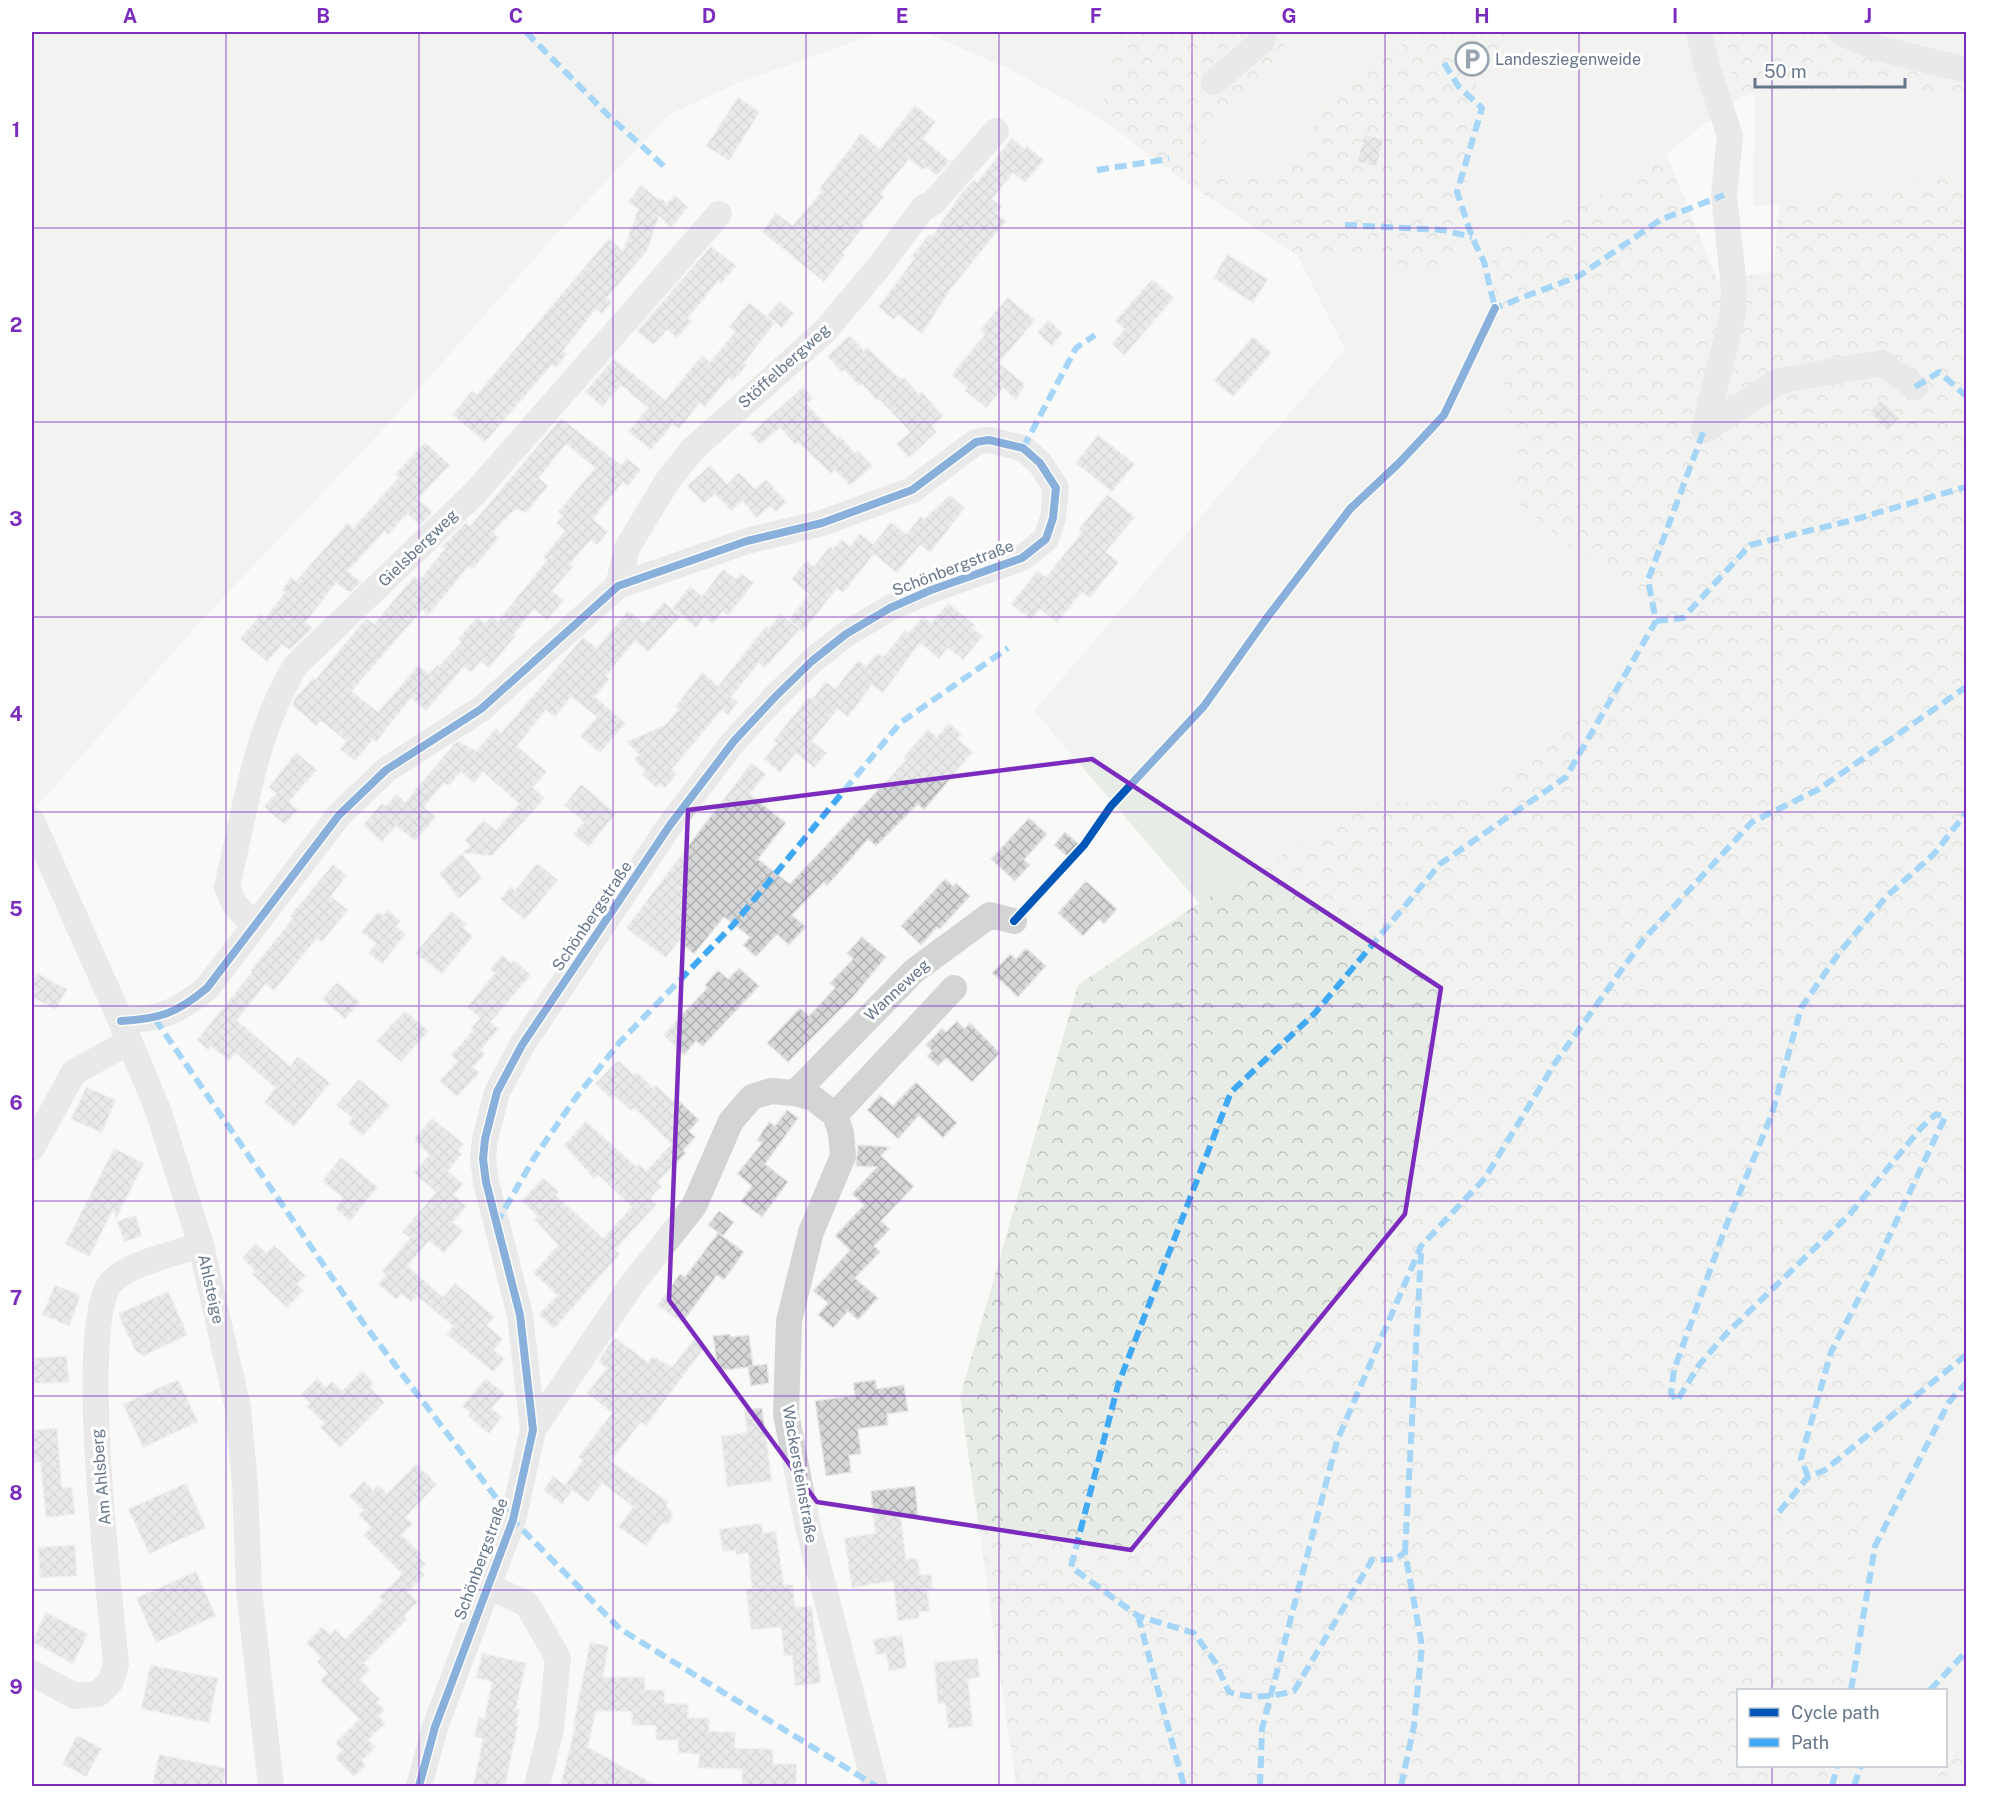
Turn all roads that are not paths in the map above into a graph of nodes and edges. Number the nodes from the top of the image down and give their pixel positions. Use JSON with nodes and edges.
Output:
{"nodes":[{"id":1,"x":1264,"y":32,"type":"edge"},
{"id":2,"x":1699,"y":32,"type":"edge"},
{"id":3,"x":1840,"y":32,"type":"edge"},
{"id":4,"x":1966,"y":70,"type":"edge"},
{"id":5,"x":1214,"y":82,"type":"dead end"},
{"id":6,"x":996,"y":131,"type":"dead end"},
{"id":7,"x":719,"y":214,"type":"dead end"},
{"id":8,"x":1915,"y":387,"type":"dead end"},
{"id":9,"x":618,"y":586,"type":"junction"},
{"id":10,"x":32,"y":822,"type":"edge"},
{"id":11,"x":1014,"y":921,"type":"dead end"},
{"id":12,"x":253,"y":925,"type":"junction"},
{"id":13,"x":954,"y":988,"type":"dead end"},
{"id":14,"x":125,"y":1032,"type":"junction"},
{"id":15,"x":795,"y":1093,"type":"junction"},
{"id":16,"x":835,"y":1115,"type":"junction"},
{"id":17,"x":32,"y":1148,"type":"edge"},
{"id":18,"x":201,"y":1245,"type":"junction"},
{"id":19,"x":533,"y":1430,"type":"junction"},
{"id":20,"x":486,"y":1585,"type":"junction"},
{"id":21,"x":32,"y":1673,"type":"edge"},
{"id":22,"x":271,"y":1786,"type":"edge"},
{"id":23,"x":419,"y":1786,"type":"edge"},
{"id":24,"x":537,"y":1786,"type":"edge"},
{"id":25,"x":875,"y":1786,"type":"edge"}],
"edges":[{"from":1,"to":5,"type":"street"},
{"from":2,"to":8,"type":"street"},
{"from":3,"to":4,"type":"street"},
{"from":6,"to":9,"type":"street","name":"Stöffelbergweg"},
{"from":7,"to":12,"type":"street","name":"Gielsbergweg"},
{"from":9,"to":12,"type":"street","name":"Schönbergstraße"},
{"from":9,"to":19,"type":"street","name":"Schönbergstraße"},
{"from":10,"to":14,"type":"street","name":"Ahlsteige"},
{"from":11,"to":15,"type":"street","name":"Wanneweg"},
{"from":12,"to":14,"type":"street","name":"Schönbergstraße"},
{"from":13,"to":16,"type":"street"},
{"from":14,"to":17,"type":"street"},
{"from":14,"to":18,"type":"street","name":"Ahlsteige"},
{"from":15,"to":16,"type":"street"},
{"from":15,"to":19,"type":"street"},
{"from":16,"to":25,"type":"street","name":"Wackersteinstraße"},
{"from":18,"to":21,"type":"street","name":"Am Ahlsberg"},
{"from":18,"to":22,"type":"street","name":"Ahlsteige"},
{"from":19,"to":20,"type":"street","name":"Schönbergstraße"},
{"from":20,"to":23,"type":"street","name":"Schönbergstraße"},
{"from":20,"to":24,"type":"street"}]}
